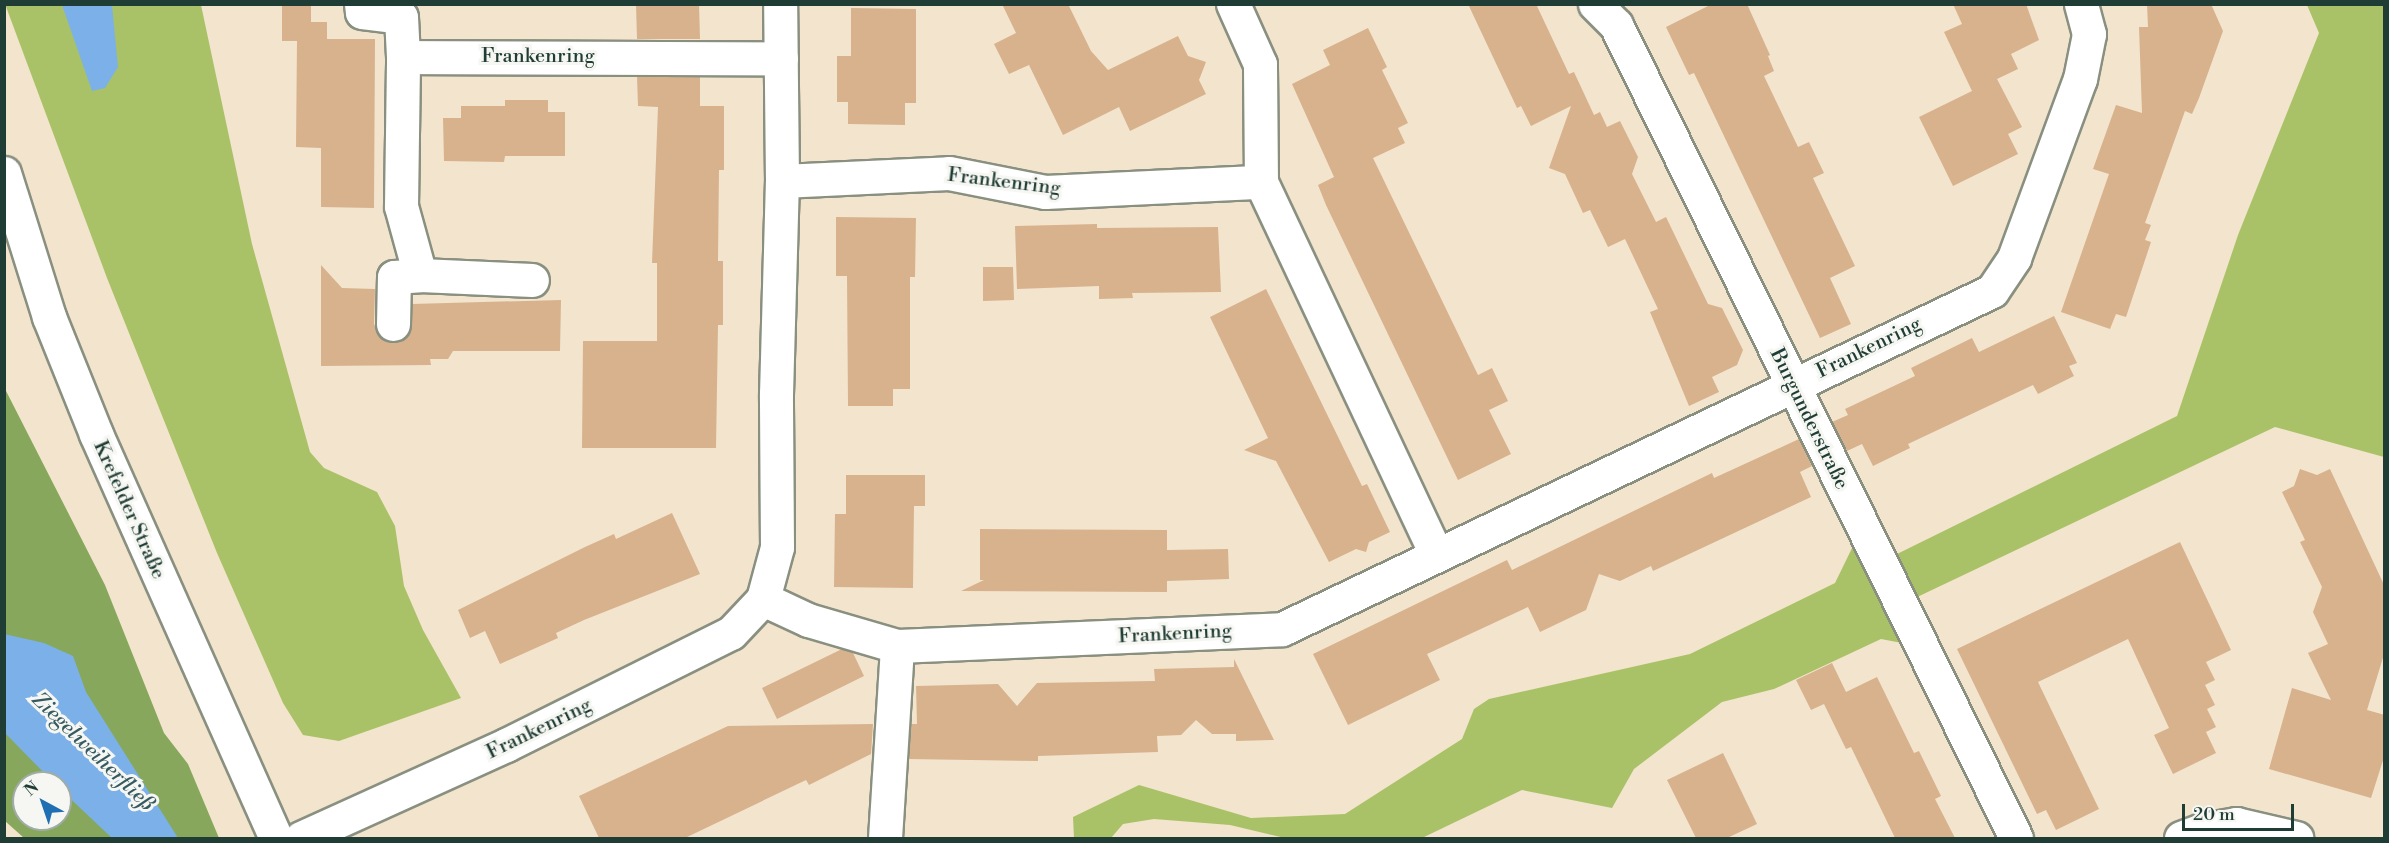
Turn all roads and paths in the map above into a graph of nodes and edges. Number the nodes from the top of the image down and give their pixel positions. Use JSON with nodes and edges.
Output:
{"nodes":[{"id":1,"x":362,"y":4,"type":"edge"},
{"id":2,"x":780,"y":4,"type":"edge"},
{"id":3,"x":1233,"y":4,"type":"edge"},
{"id":4,"x":1595,"y":4,"type":"edge"},
{"id":5,"x":2081,"y":4,"type":"edge"},
{"id":6,"x":403,"y":57,"type":"junction"},
{"id":7,"x":780,"y":58,"type":"junction"},
{"id":8,"x":4,"y":173,"type":"edge"},
{"id":9,"x":783,"y":181,"type":"junction"},
{"id":10,"x":1261,"y":182,"type":"junction"},
{"id":11,"x":420,"y":275,"type":"junction"},
{"id":12,"x":532,"y":280,"type":"dead end"},
{"id":13,"x":393,"y":324,"type":"dead end"},
{"id":14,"x":1792,"y":385,"type":"junction"},
{"id":15,"x":1436,"y":554,"type":"junction"},
{"id":16,"x":763,"y":599,"type":"junction"},
{"id":17,"x":897,"y":646,"type":"junction"},
{"id":18,"x":276,"y":838,"type":"edge"},
{"id":19,"x":301,"y":838,"type":"edge"},
{"id":20,"x":885,"y":838,"type":"edge"},
{"id":21,"x":2016,"y":838,"type":"edge"},
{"id":22,"x":2181,"y":838,"type":"edge"},
{"id":23,"x":2296,"y":838,"type":"edge"}],
"edges":[{"from":1,"to":6,"type":"street"},
{"from":2,"to":7,"type":"street","name":"Frankenring"},
{"from":3,"to":10,"type":"street"},
{"from":4,"to":14,"type":"street","name":"Burgunderstraße"},
{"from":5,"to":14,"type":"street","name":"Frankenring"},
{"from":6,"to":7,"type":"street","name":"Frankenring"},
{"from":6,"to":11,"type":"street"},
{"from":7,"to":9,"type":"street","name":"Frankenring"},
{"from":8,"to":18,"type":"street","name":"Krefelder Straße"},
{"from":9,"to":10,"type":"street","name":"Frankenring"},
{"from":9,"to":16,"type":"street","name":"Frankenring"},
{"from":10,"to":15,"type":"street"},
{"from":11,"to":12,"type":"street"},
{"from":11,"to":13,"type":"street"},
{"from":14,"to":15,"type":"street","name":"Frankenring"},
{"from":14,"to":21,"type":"street","name":"Burgunderstraße"},
{"from":15,"to":17,"type":"street","name":"Frankenring"},
{"from":16,"to":17,"type":"street","name":"Frankenring"},
{"from":16,"to":19,"type":"street","name":"Frankenring"},
{"from":17,"to":20,"type":"street"},
{"from":22,"to":23,"type":"street"}]}
